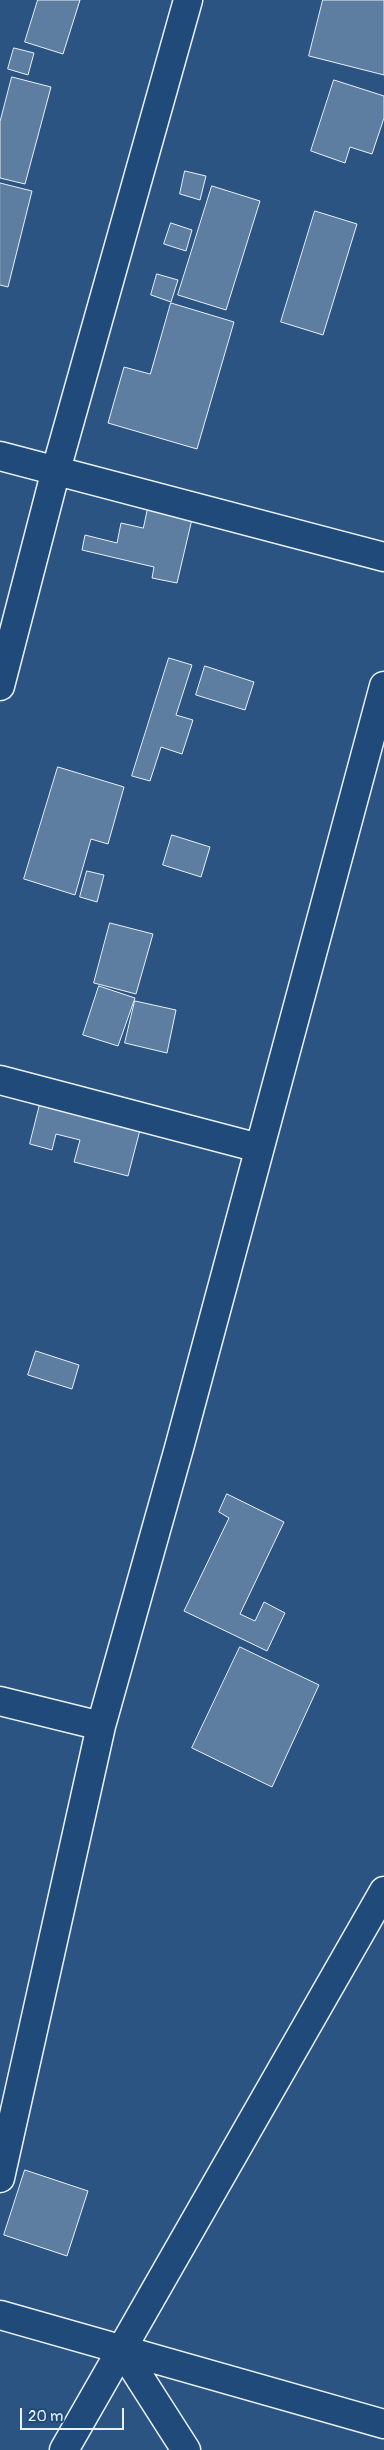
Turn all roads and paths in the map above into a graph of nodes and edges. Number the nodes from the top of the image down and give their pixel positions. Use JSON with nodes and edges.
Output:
{"nodes":[{"id":1,"x":188,"y":0,"type":"edge"},
{"id":2,"x":0,"y":456,"type":"edge"},
{"id":3,"x":56,"y":470,"type":"junction"},
{"id":4,"x":384,"y":557,"type":"edge"},
{"id":5,"x":0,"y":686,"type":"edge"},
{"id":6,"x":384,"y":686,"type":"edge"},
{"id":7,"x":0,"y":1080,"type":"edge"},
{"id":8,"x":259,"y":1148,"type":"junction"},
{"id":9,"x":0,"y":1701,"type":"edge"},
{"id":10,"x":101,"y":1726,"type":"junction"},
{"id":11,"x":384,"y":1890,"type":"edge"},
{"id":12,"x":0,"y":2178,"type":"edge"},
{"id":13,"x":0,"y":2315,"type":"edge"},
{"id":14,"x":122,"y":2350,"type":"junction"},
{"id":15,"x":384,"y":2424,"type":"edge"},
{"id":16,"x":64,"y":2450,"type":"edge"},
{"id":17,"x":186,"y":2450,"type":"edge"}],
"edges":[{"from":1,"to":3,"type":"street"},
{"from":2,"to":3,"type":"street"},
{"from":3,"to":4,"type":"street"},
{"from":3,"to":5,"type":"street"},
{"from":6,"to":8,"type":"street"},
{"from":7,"to":8,"type":"street"},
{"from":8,"to":10,"type":"street"},
{"from":9,"to":10,"type":"street"},
{"from":10,"to":12,"type":"street"},
{"from":11,"to":14,"type":"street"},
{"from":13,"to":14,"type":"street"},
{"from":14,"to":15,"type":"street"},
{"from":14,"to":16,"type":"street"},
{"from":14,"to":17,"type":"street"}]}
